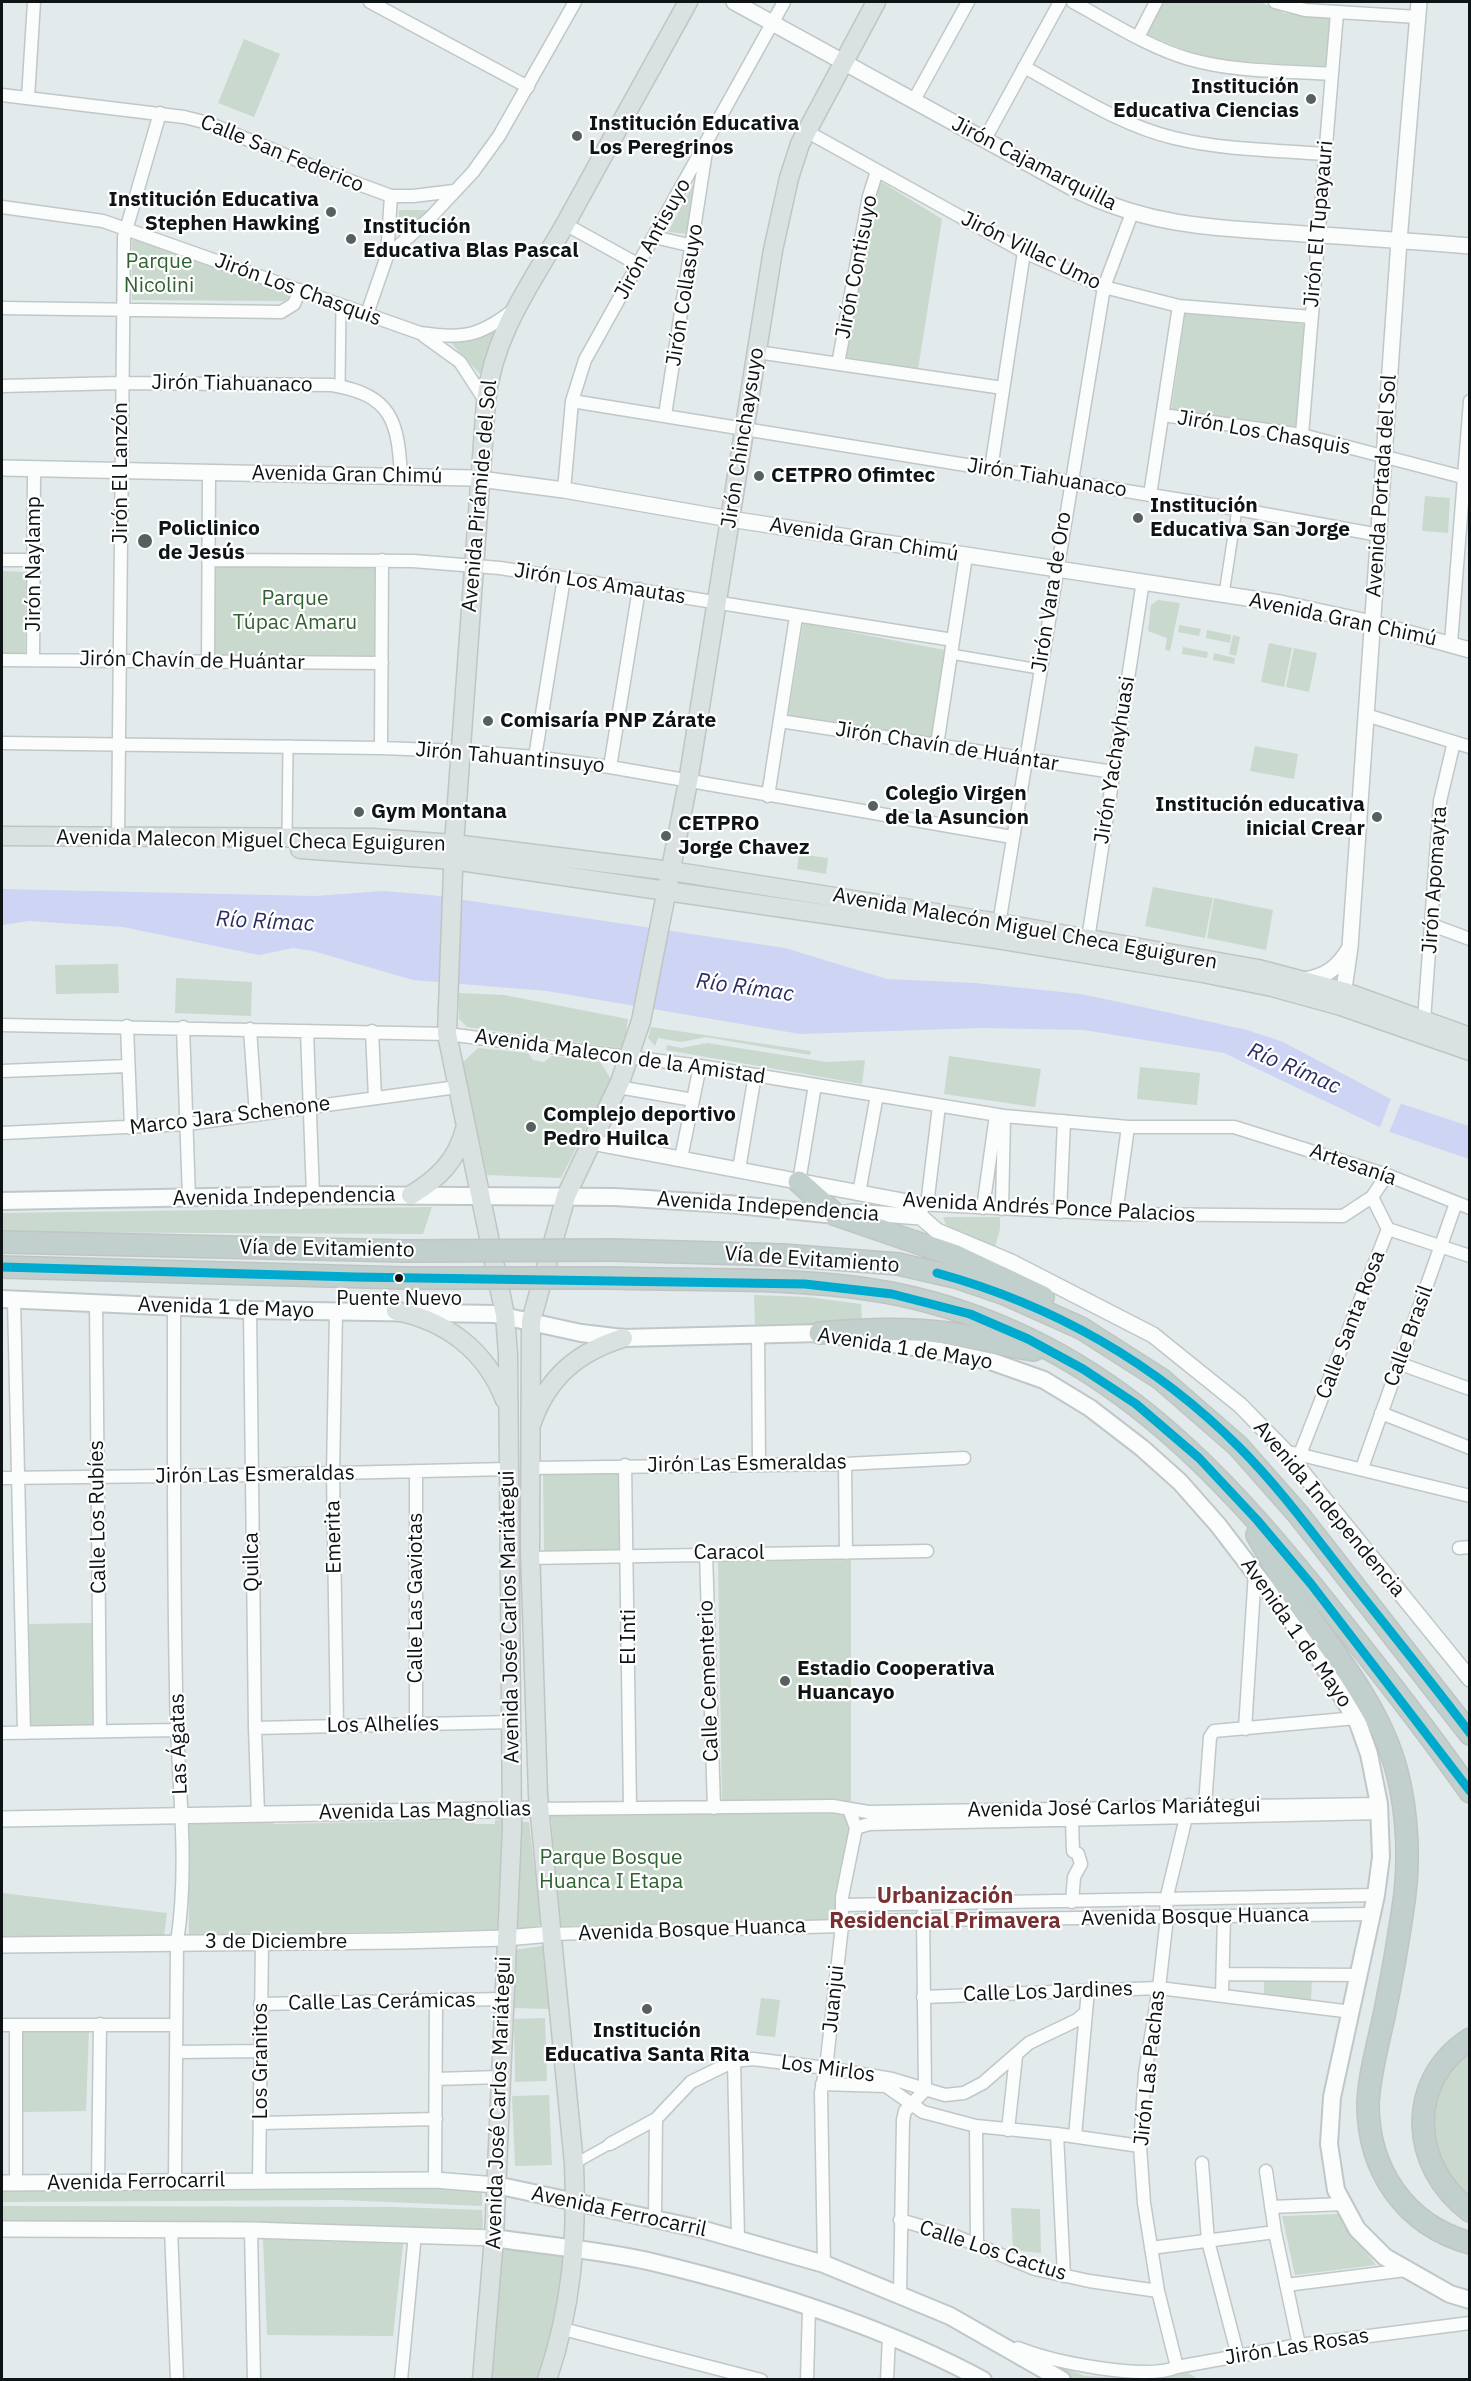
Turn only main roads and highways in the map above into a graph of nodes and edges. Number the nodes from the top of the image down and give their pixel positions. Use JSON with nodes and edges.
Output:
{"nodes":[{"id":1,"x":688,"y":2,"type":"edge"},
{"id":2,"x":876,"y":2,"type":"edge"},
{"id":3,"x":2,"y":836,"type":"edge"},
{"id":4,"x":2,"y":847,"type":"edge"},
{"id":5,"x":453,"y":859,"type":"junction"},
{"id":6,"x":572,"y":859,"type":"joint"},
{"id":7,"x":671,"y":871,"type":"junction"},
{"id":8,"x":666,"y":898,"type":"junction"},
{"id":9,"x":998,"y":931,"type":"junction"},
{"id":10,"x":1343,"y":999,"type":"junction"},
{"id":11,"x":1470,"y":1037,"type":"edge"},
{"id":12,"x":1470,"y":1051,"type":"edge"},
{"id":13,"x":465,"y":1128,"type":"junction"},
{"id":14,"x":799,"y":1182,"type":"road end"},
{"id":15,"x":411,"y":1195,"type":"junction"},
{"id":16,"x":566,"y":1196,"type":"junction"},
{"id":17,"x":481,"y":1197,"type":"junction"},
{"id":18,"x":2,"y":1201,"type":"edge"},
{"id":19,"x":836,"y":1215,"type":"junction"},
{"id":20,"x":2,"y":1242,"type":"edge"},
{"id":21,"x":2,"y":1267,"type":"edge"},
{"id":22,"x":8,"y":1299,"type":"edge"},
{"id":23,"x":396,"y":1311,"type":"junction"},
{"id":24,"x":505,"y":1315,"type":"junction"},
{"id":25,"x":531,"y":1321,"type":"junction"},
{"id":26,"x":1081,"y":1328,"type":"junction"},
{"id":27,"x":820,"y":1333,"type":"junction"},
{"id":28,"x":623,"y":1338,"type":"junction"},
{"id":29,"x":1059,"y":1354,"type":"junction"},
{"id":30,"x":508,"y":1408,"type":"junction"},
{"id":31,"x":529,"y":1439,"type":"junction"},
{"id":32,"x":1232,"y":1490,"type":"junction"},
{"id":33,"x":1470,"y":1734,"type":"edge"},
{"id":34,"x":1470,"y":1792,"type":"edge"},
{"id":35,"x":1470,"y":2039,"type":"edge"},
{"id":36,"x":496,"y":2185,"type":"junction"},
{"id":37,"x":576,"y":2203,"type":"junction"},
{"id":38,"x":1470,"y":2211,"type":"edge"},
{"id":39,"x":494,"y":2238,"type":"junction"},
{"id":40,"x":1470,"y":2243,"type":"edge"},
{"id":41,"x":575,"y":2249,"type":"junction"},
{"id":42,"x":1470,"y":2300,"type":"edge"},
{"id":43,"x":482,"y":2379,"type":"edge"},
{"id":44,"x":547,"y":2379,"type":"edge"},
{"id":45,"x":983,"y":2379,"type":"edge"},
{"id":46,"x":1062,"y":2379,"type":"edge"}],
"edges":[{"from":1,"to":5,"type":"main road","name":"Avenida Pirámide del Sol"},
{"from":2,"to":7,"type":"main road","name":"Jirón Chinchaysuyo"},
{"from":3,"to":5,"type":"main road","name":"Avenida Malecon Miguel Checa Eguiguren"},
{"from":4,"to":5,"type":"main road","name":"Avenida Malecon Miguel Checa Eguiguren"},
{"from":5,"to":6,"type":"main road","name":"Avenida Malecon Miguel Checa Eguiguren"},
{"from":5,"to":8,"type":"main road","name":"Avenida Malecon Miguel Checa Eguiguren"},
{"from":5,"to":13,"type":"main road","name":"Avenida José Carlos Mariátegui"},
{"from":6,"to":7,"type":"main road","name":"Avenida Malecón Miguel Checa Eguiguren"},
{"from":7,"to":8,"type":"main road","name":"Jirón Chinchaysuyo"},
{"from":7,"to":9,"type":"main road","name":"Avenida Malecón Miguel Checa Eguiguren"},
{"from":8,"to":9,"type":"main road","name":"Avenida Malecón Miguel Checa Eguiguren"},
{"from":8,"to":16,"type":"main road","name":"Avenida José Carlos Mariátegui"},
{"from":9,"to":10,"type":"main road","name":"Avenida Malecón Miguel Checa Eguiguren"},
{"from":9,"to":10,"type":"main road","name":"Avenida Malecón Miguel Checa Eguiguren"},
{"from":10,"to":11,"type":"main road","name":"Avenida Malecón Miguel Checa Eguiguren"},
{"from":10,"to":12,"type":"main road","name":"Avenida Malecón Miguel Checa Eguiguren"},
{"from":13,"to":15,"type":"main road"},
{"from":13,"to":17,"type":"main road","name":"Avenida José Carlos Mariátegui"},
{"from":14,"to":19,"type":"highway"},
{"from":15,"to":17,"type":"main road","name":"Avenida Independencia"},
{"from":15,"to":18,"type":"main road","name":"Avenida Independencia"},
{"from":16,"to":17,"type":"main road","name":"Avenida Independencia"},
{"from":16,"to":19,"type":"main road","name":"Avenida Independencia"},
{"from":16,"to":25,"type":"main road","name":"Avenida José Carlos Mariátegui"},
{"from":17,"to":24,"type":"main road","name":"Avenida José Carlos Mariátegui"},
{"from":19,"to":26,"type":"highway"},
{"from":20,"to":26,"type":"highway","name":"Vía de Evitamiento","bridge":true},
{"from":21,"to":29,"type":"highway","name":"Vía de Evitamiento","bridge":true},
{"from":22,"to":23,"type":"main road","name":"Avenida 1 de Mayo"},
{"from":23,"to":24,"type":"main road","name":"Avenida 1 de Mayo"},
{"from":23,"to":30,"type":"main road"},
{"from":24,"to":25,"type":"main road","name":"Avenida 1 de Mayo"},
{"from":24,"to":30,"type":"main road","name":"Avenida José Carlos Mariátegui"},
{"from":25,"to":28,"type":"main road","name":"Avenida 1 de Mayo"},
{"from":25,"to":31,"type":"main road","name":"Avenida José Carlos Mariátegui"},
{"from":26,"to":33,"type":"highway","name":"Vía de Evitamiento"},
{"from":27,"to":28,"type":"main road","name":"Avenida 1 de Mayo"},
{"from":27,"to":29,"type":"highway"},
{"from":27,"to":42,"type":"main road","name":"Avenida 1 de Mayo"},
{"from":28,"to":31,"type":"main road"},
{"from":29,"to":32,"type":"highway","name":"Vía de Evitamiento"},
{"from":30,"to":36,"type":"main road","name":"Avenida José Carlos Mariátegui"},
{"from":31,"to":37,"type":"main road","name":"Avenida José Carlos Mariátegui"},
{"from":32,"to":34,"type":"highway","name":"Vía de Evitamiento"},
{"from":32,"to":40,"type":"highway"},
{"from":35,"to":38,"type":"highway"},
{"from":36,"to":37,"type":"main road","name":"Avenida Ferrocarril"},
{"from":36,"to":39,"type":"main road","name":"Avenida José Carlos Mariátegui"},
{"from":37,"to":41,"type":"main road","name":"Avenida José Carlos Mariátegui"},
{"from":37,"to":46,"type":"main road","name":"Avenida Ferrocarril"},
{"from":39,"to":41,"type":"main road","name":"Avenida Ferrocarril"},
{"from":39,"to":43,"type":"main road","name":"Avenida José Carlos Mariátegui"},
{"from":41,"to":44,"type":"main road","name":"Avenida José Carlos Mariátegui"},
{"from":41,"to":45,"type":"main road","name":"Avenida Ferrocarril"}]}
